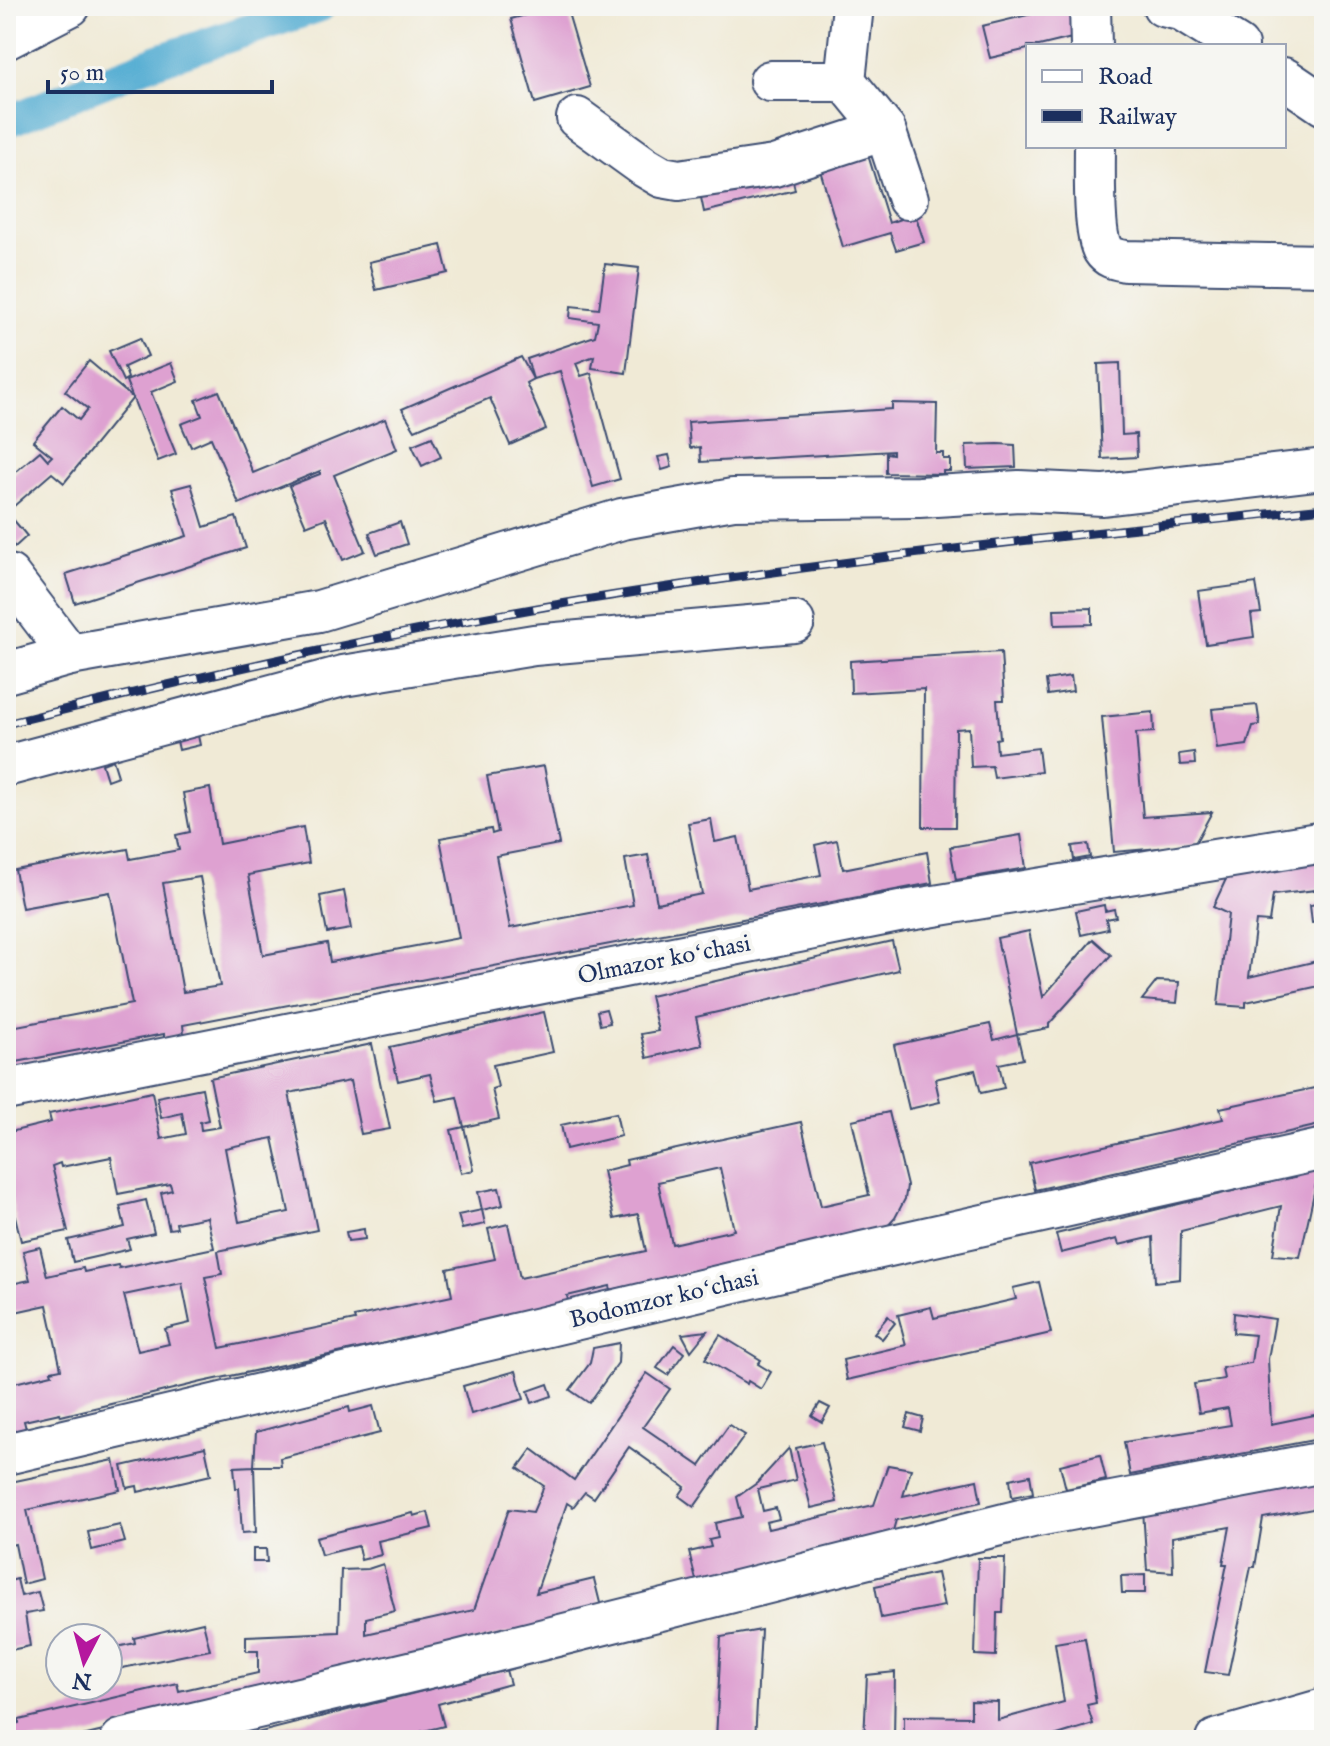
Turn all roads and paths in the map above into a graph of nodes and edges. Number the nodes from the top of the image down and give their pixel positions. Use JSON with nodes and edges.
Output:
{"nodes":[{"id":1,"x":11,"y":6,"type":"edge"},
{"id":2,"x":70,"y":6,"type":"edge"},
{"id":3,"x":853,"y":6,"type":"edge"},
{"id":4,"x":1090,"y":6,"type":"edge"},
{"id":5,"x":1163,"y":6,"type":"edge"},
{"id":6,"x":6,"y":12,"type":"edge"},
{"id":7,"x":6,"y":39,"type":"edge"},
{"id":8,"x":1091,"y":44,"type":"edge"},
{"id":9,"x":1235,"y":44,"type":"edge"},
{"id":10,"x":1286,"y":79,"type":"edge"},
{"id":11,"x":770,"y":81,"type":"dead end"},
{"id":12,"x":845,"y":81,"type":"junction"},
{"id":13,"x":1324,"y":105,"type":"edge"},
{"id":14,"x":577,"y":118,"type":"dead end"},
{"id":15,"x":885,"y":130,"type":"junction"},
{"id":16,"x":1095,"y":148,"type":"edge"},
{"id":17,"x":908,"y":199,"type":"dead end"},
{"id":18,"x":1324,"y":265,"type":"edge"},
{"id":19,"x":1324,"y":469,"type":"edge"},
{"id":20,"x":9,"y":575,"type":"dead end"},
{"id":21,"x":794,"y":622,"type":"dead end"},
{"id":22,"x":70,"y":655,"type":"junction"},
{"id":23,"x":6,"y":673,"type":"edge"},
{"id":24,"x":6,"y":766,"type":"edge"},
{"id":25,"x":1324,"y":842,"type":"edge"},
{"id":26,"x":6,"y":1090,"type":"edge"},
{"id":27,"x":1324,"y":1149,"type":"edge"},
{"id":28,"x":6,"y":1454,"type":"edge"},
{"id":29,"x":1324,"y":1462,"type":"edge"},
{"id":30,"x":1324,"y":1709,"type":"edge"},
{"id":31,"x":121,"y":1740,"type":"edge"},
{"id":32,"x":1216,"y":1740,"type":"edge"}],
"edges":[{"from":1,"to":6,"type":"street"},
{"from":2,"to":7,"type":"street"},
{"from":3,"to":12,"type":"street"},
{"from":4,"to":8,"type":"street"},
{"from":5,"to":9,"type":"street"},
{"from":10,"to":13,"type":"street"},
{"from":11,"to":12,"type":"street"},
{"from":12,"to":15,"type":"street"},
{"from":14,"to":15,"type":"street"},
{"from":15,"to":17,"type":"street"},
{"from":16,"to":18,"type":"street"},
{"from":19,"to":22,"type":"street"},
{"from":20,"to":22,"type":"street"},
{"from":21,"to":24,"type":"street"},
{"from":22,"to":23,"type":"street"},
{"from":25,"to":26,"type":"street","name":"Olmazor koʻchasi"},
{"from":27,"to":28,"type":"street","name":"Bodomzor koʻchasi"},
{"from":29,"to":31,"type":"street"},
{"from":30,"to":32,"type":"street"}]}
